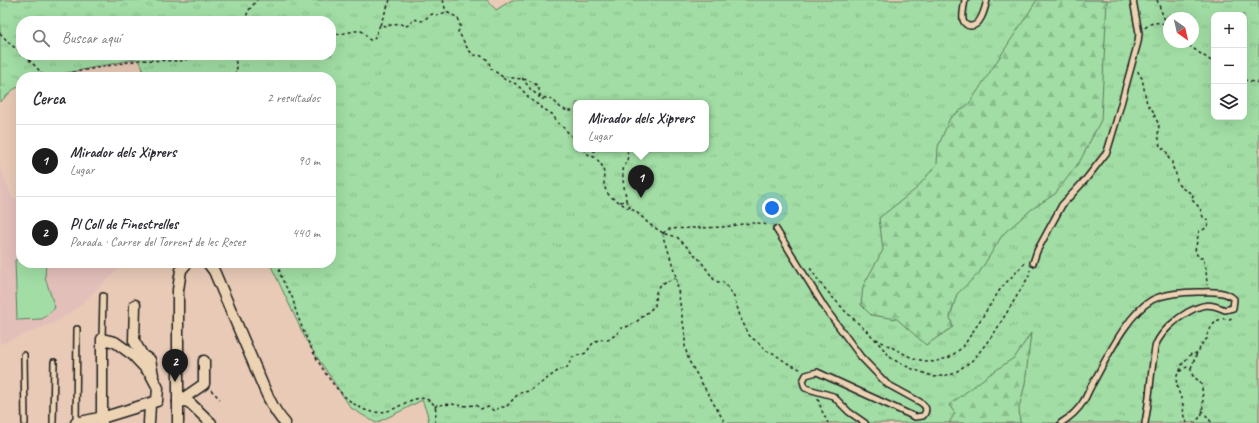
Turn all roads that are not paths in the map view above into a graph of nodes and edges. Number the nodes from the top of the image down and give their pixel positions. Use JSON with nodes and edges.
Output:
{"nodes":[{"id":1,"x":965,"y":0,"type":"edge"},
{"id":2,"x":986,"y":0,"type":"edge"},
{"id":3,"x":1133,"y":0,"type":"edge"},
{"id":4,"x":776,"y":230,"type":"road end"},
{"id":5,"x":1033,"y":263,"type":"road end"},
{"id":6,"x":183,"y":268,"type":"edge"},
{"id":7,"x":212,"y":268,"type":"edge"},
{"id":8,"x":102,"y":296,"type":"dead end"},
{"id":9,"x":135,"y":305,"type":"dead end"},
{"id":10,"x":77,"y":329,"type":"dead end"},
{"id":11,"x":102,"y":339,"type":"junction"},
{"id":12,"x":24,"y":354,"type":"dead end"},
{"id":13,"x":204,"y":361,"type":"dead end"},
{"id":14,"x":54,"y":362,"type":"dead end"},
{"id":15,"x":154,"y":379,"type":"junction"},
{"id":16,"x":178,"y":402,"type":"junction"},
{"id":17,"x":154,"y":403,"type":"junction"},
{"id":18,"x":102,"y":420,"type":"edge"},
{"id":19,"x":283,"y":422,"type":"edge"},
{"id":20,"x":25,"y":423,"type":"edge"},
{"id":21,"x":52,"y":423,"type":"edge"},
{"id":22,"x":76,"y":423,"type":"edge"},
{"id":23,"x":149,"y":423,"type":"edge"},
{"id":24,"x":178,"y":423,"type":"edge"},
{"id":25,"x":211,"y":423,"type":"edge"},
{"id":26,"x":865,"y":423,"type":"edge"},
{"id":27,"x":1061,"y":423,"type":"edge"},
{"id":28,"x":1145,"y":423,"type":"edge"}],
"edges":[{"from":1,"to":2,"type":"lane"},
{"from":3,"to":5,"type":"lane"},
{"from":4,"to":26,"type":"lane"},
{"from":6,"to":16,"type":"street"},
{"from":7,"to":19,"type":"street"},
{"from":8,"to":11,"type":"lane"},
{"from":9,"to":15,"type":"street"},
{"from":10,"to":22,"type":"lane"},
{"from":11,"to":15,"type":"street"},
{"from":11,"to":18,"type":"street"},
{"from":12,"to":20,"type":"lane"},
{"from":13,"to":16,"type":"street"},
{"from":14,"to":21,"type":"lane"},
{"from":15,"to":17,"type":"street"},
{"from":16,"to":24,"type":"street"},
{"from":16,"to":25,"type":"street"},
{"from":17,"to":18,"type":"street"},
{"from":17,"to":23,"type":"street"},
{"from":18,"to":22,"type":"street"},
{"from":27,"to":28,"type":"lane"}]}
